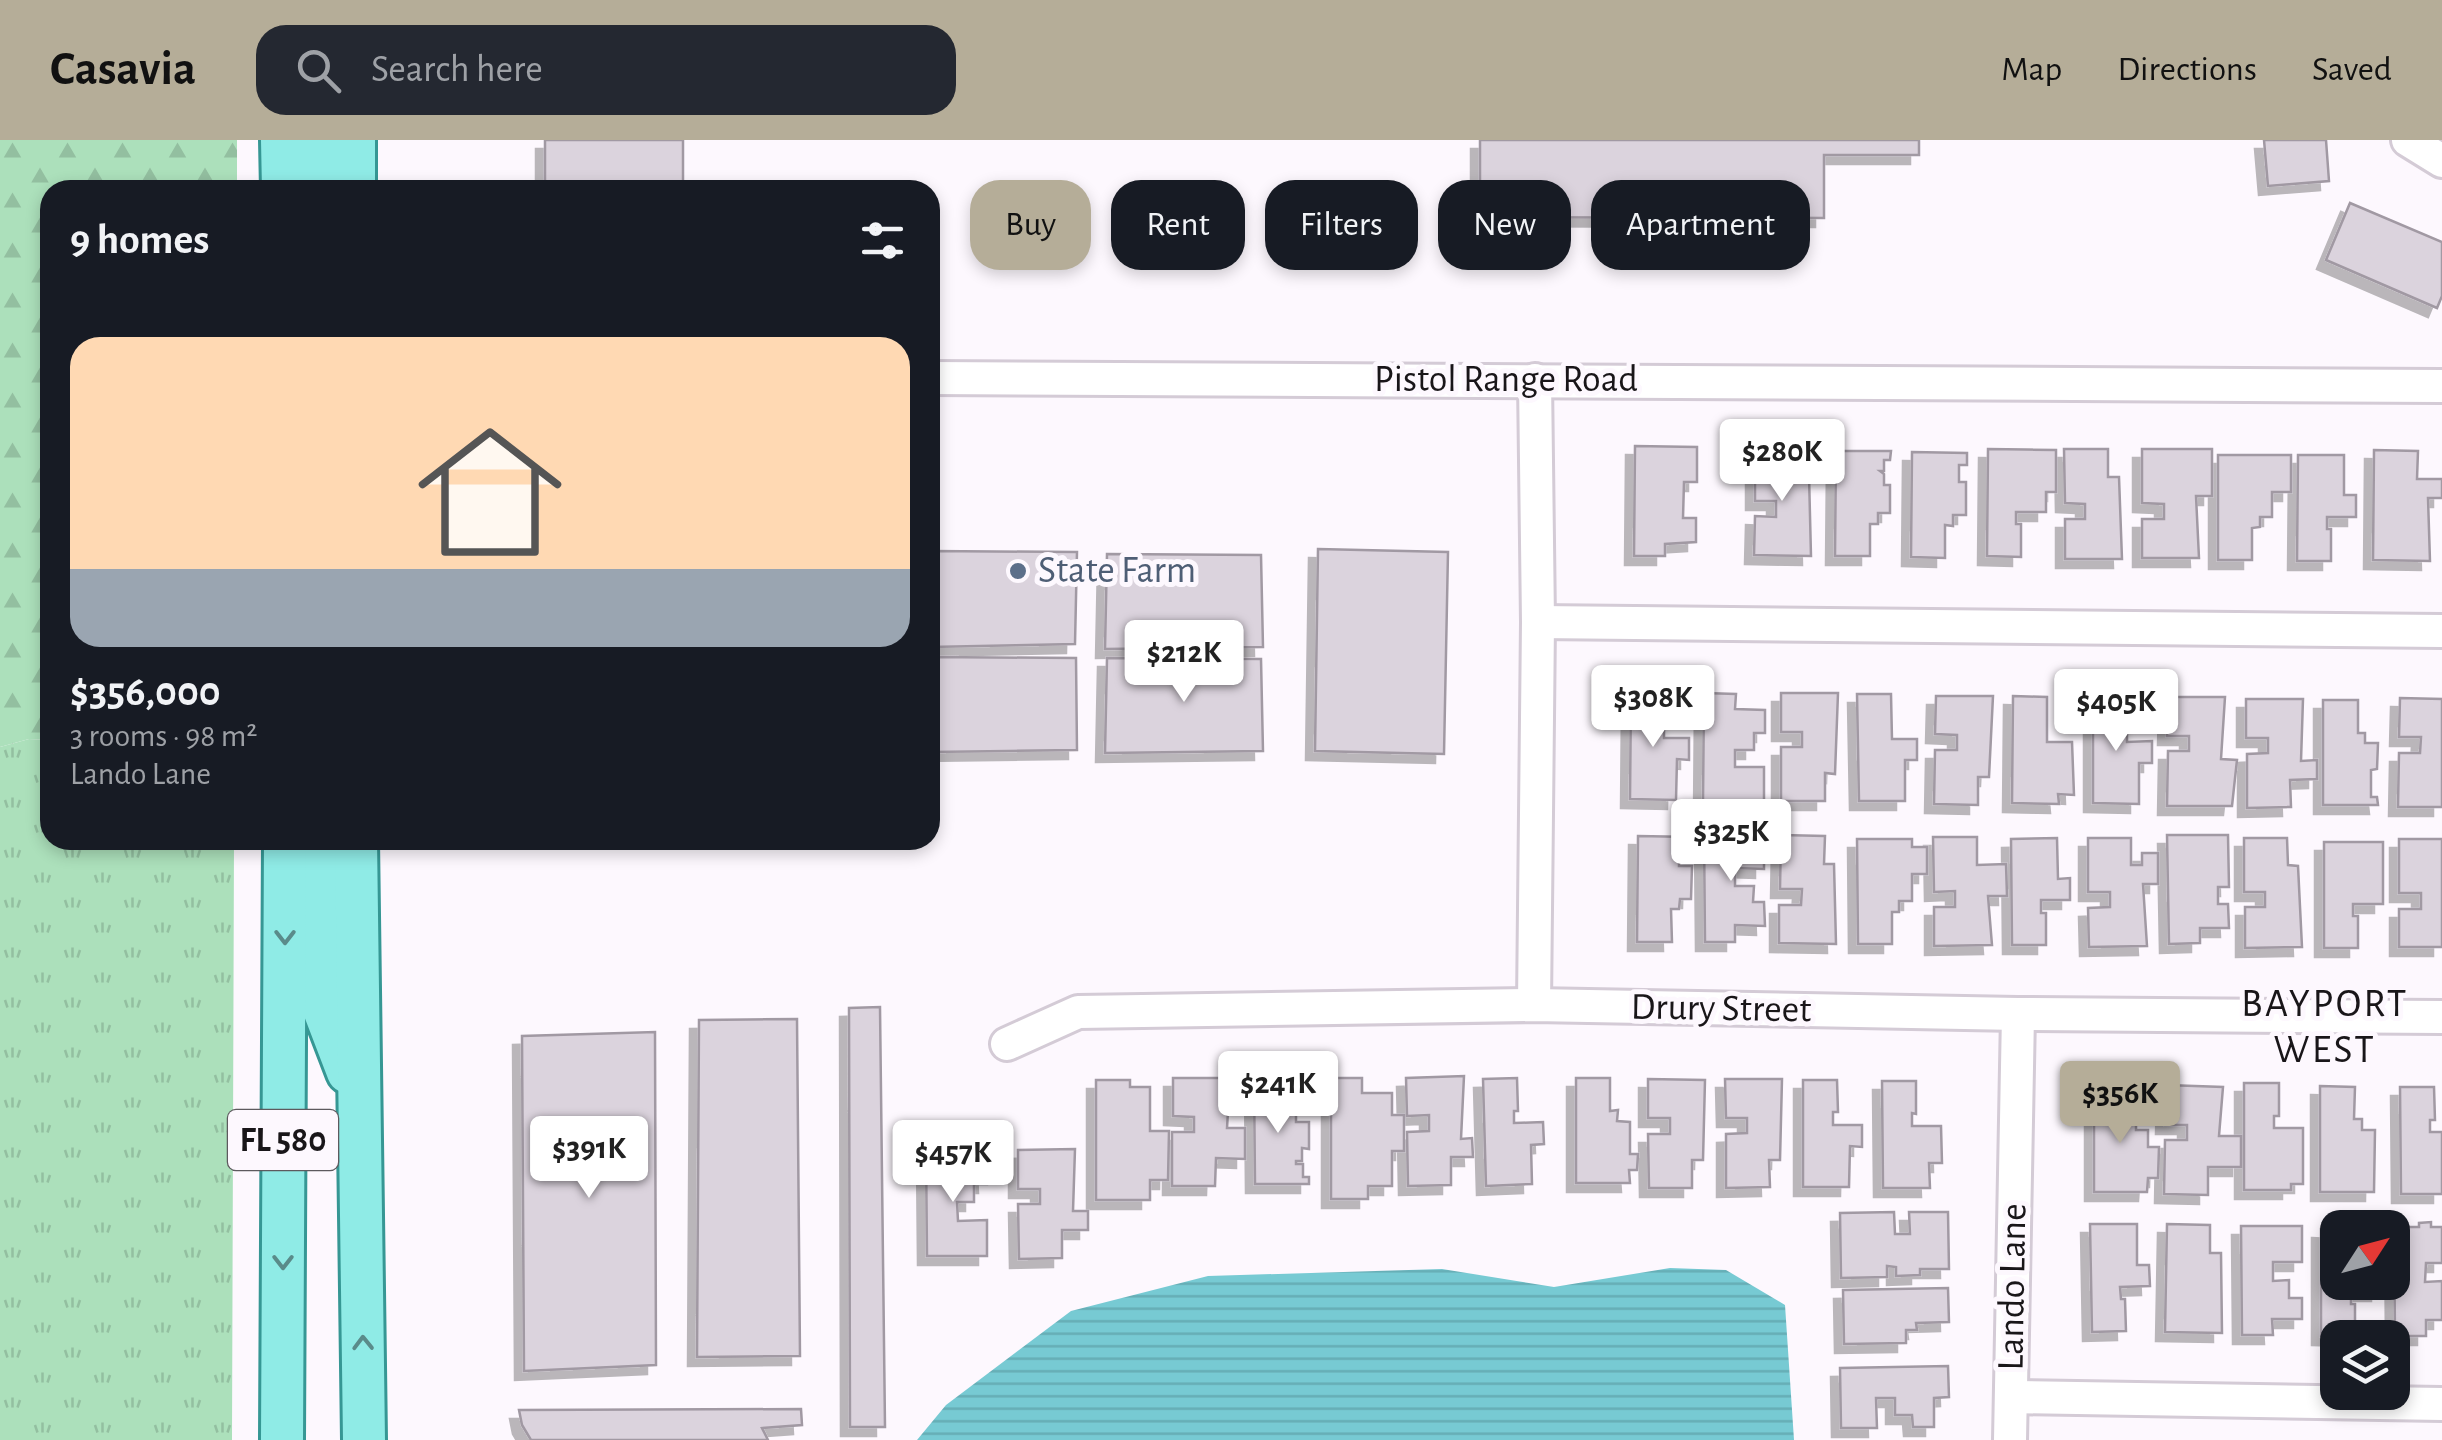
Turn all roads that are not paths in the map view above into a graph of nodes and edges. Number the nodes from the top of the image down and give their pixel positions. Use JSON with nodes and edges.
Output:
{"nodes":[{"id":1,"x":282,"y":140,"type":"edge"},
{"id":2,"x":316,"y":140,"type":"edge"},
{"id":3,"x":354,"y":140,"type":"edge"},
{"id":4,"x":2408,"y":140,"type":"edge"},
{"id":5,"x":2442,"y":161,"type":"edge"},
{"id":6,"x":284,"y":180,"type":"edge"},
{"id":7,"x":316,"y":180,"type":"edge"},
{"id":8,"x":354,"y":180,"type":"edge"},
{"id":9,"x":940,"y":378,"type":"edge"},
{"id":10,"x":1536,"y":380,"type":"junction"},
{"id":11,"x":2442,"y":386,"type":"edge"},
{"id":12,"x":1538,"y":622,"type":"junction"},
{"id":13,"x":2442,"y":632,"type":"edge"},
{"id":14,"x":285,"y":850,"type":"edge"},
{"id":15,"x":317,"y":850,"type":"edge"},
{"id":16,"x":356,"y":850,"type":"edge"},
{"id":17,"x":1534,"y":1005,"type":"junction"},
{"id":18,"x":2018,"y":1014,"type":"junction"},
{"id":19,"x":2442,"y":1017,"type":"edge"},
{"id":20,"x":1007,"y":1044,"type":"dead end"},
{"id":21,"x":359,"y":1100,"type":"junction"},
{"id":22,"x":2010,"y":1397,"type":"junction"},
{"id":23,"x":2442,"y":1404,"type":"edge"},
{"id":24,"x":282,"y":1440,"type":"edge"},
{"id":25,"x":364,"y":1440,"type":"edge"},
{"id":26,"x":2010,"y":1440,"type":"edge"}],
"edges":[{"from":1,"to":6,"type":"main road"},
{"from":2,"to":7,"type":"main road"},
{"from":3,"to":8,"type":"main road"},
{"from":4,"to":5,"type":"street"},
{"from":9,"to":10,"type":"street","name":"Pistol Range Road"},
{"from":10,"to":11,"type":"street","name":"Pistol Range Road"},
{"from":10,"to":12,"type":"street"},
{"from":12,"to":13,"type":"street"},
{"from":12,"to":17,"type":"street"},
{"from":14,"to":24,"type":"main road","number":"FL 580","one_way":true},
{"from":15,"to":21,"type":"main road"},
{"from":16,"to":21,"type":"main road","number":"FL 580"},
{"from":17,"to":18,"type":"street","name":"Drury Street"},
{"from":17,"to":20,"type":"street","name":"Drury Street"},
{"from":18,"to":19,"type":"street","name":"Drury Street"},
{"from":18,"to":22,"type":"street","name":"Lando Lane"},
{"from":25,"to":21,"type":"main road","number":"FL 580","one_way":true},
{"from":22,"to":23,"type":"street"},
{"from":22,"to":26,"type":"street","name":"Lando Lane"}]}
